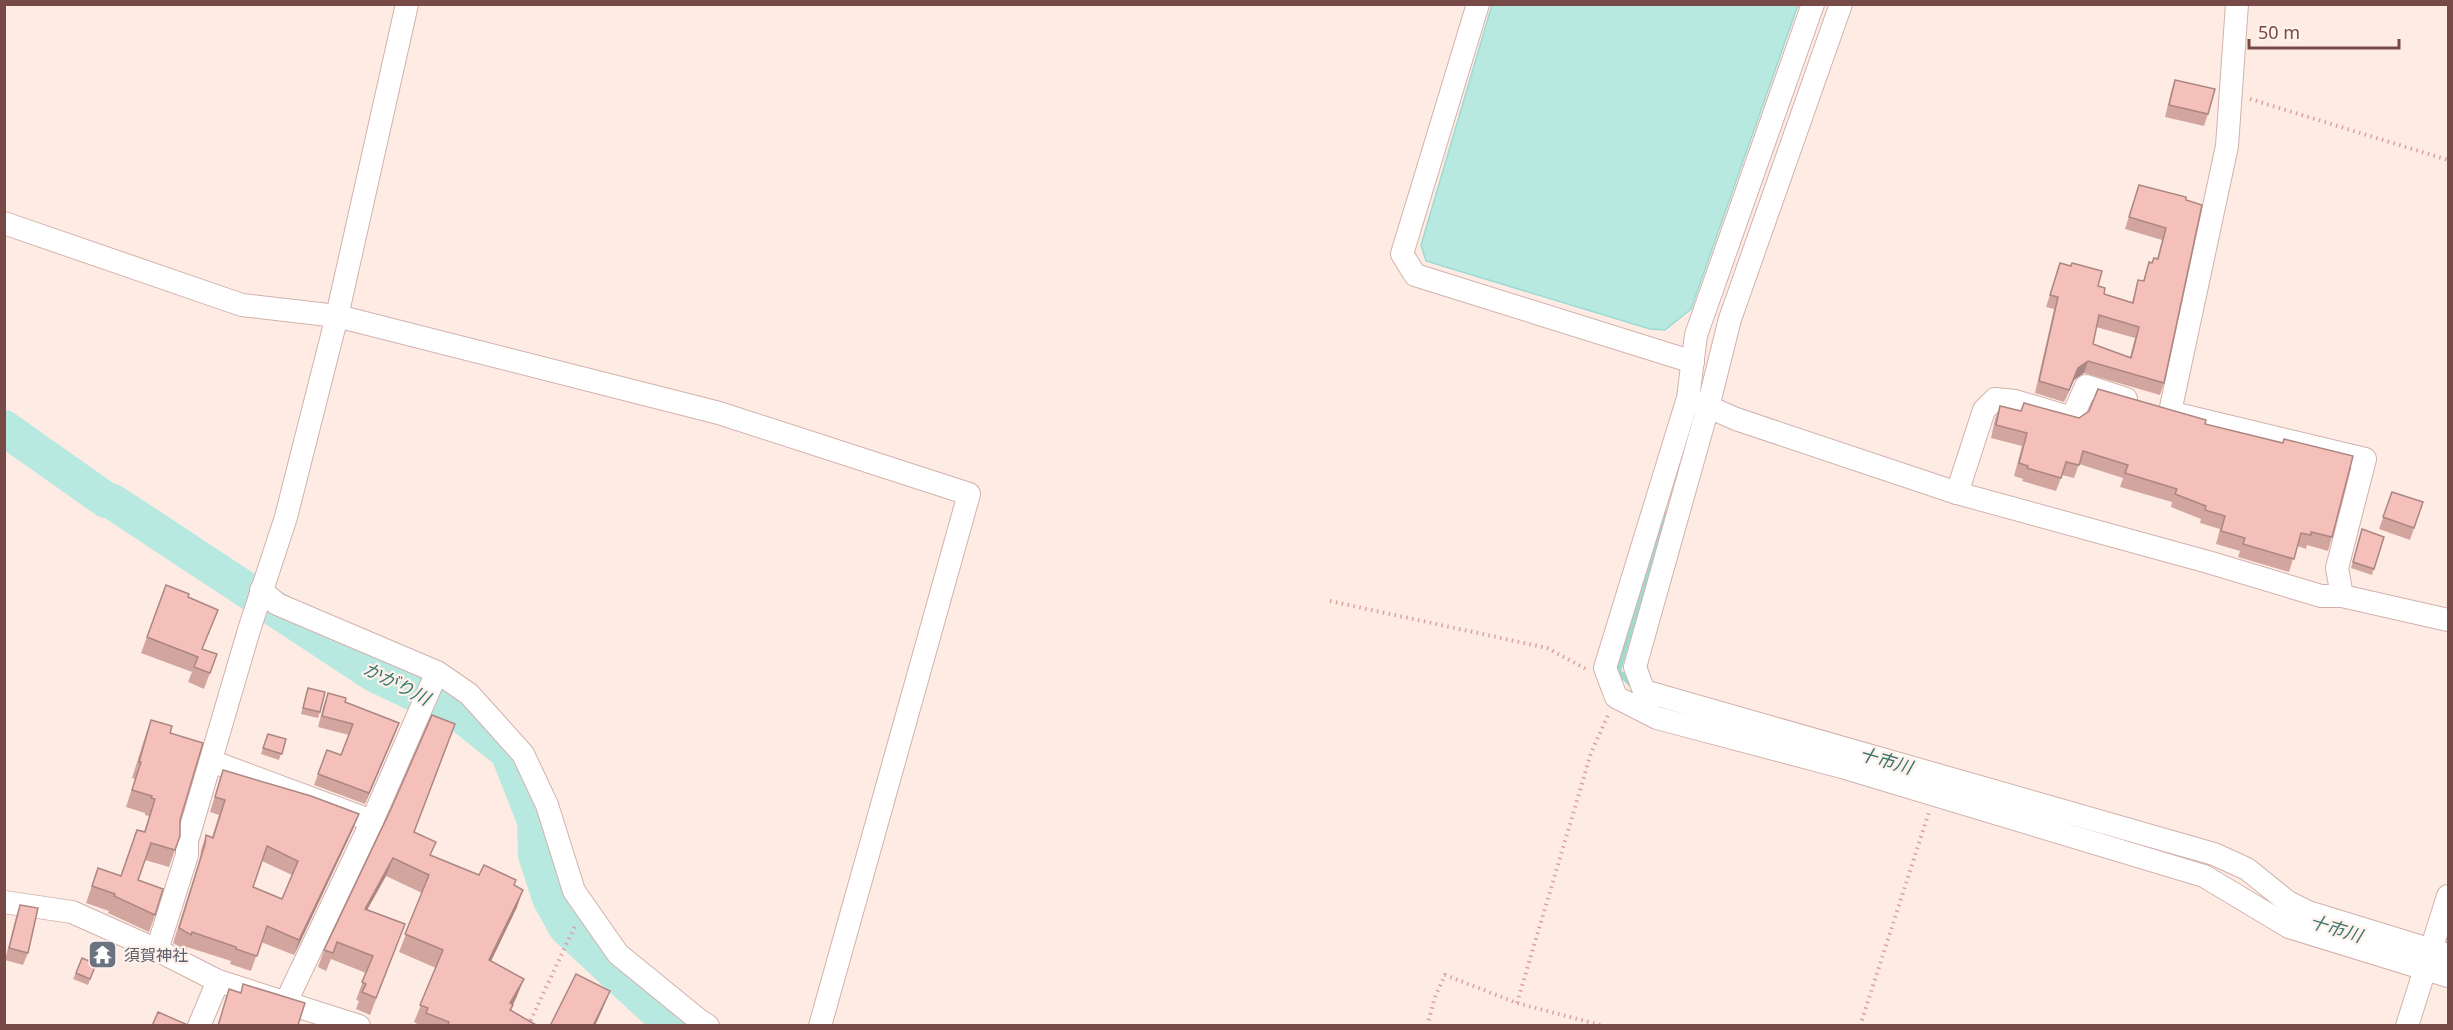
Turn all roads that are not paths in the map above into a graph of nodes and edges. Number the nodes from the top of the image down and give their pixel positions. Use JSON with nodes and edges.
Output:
{"nodes":[{"id":1,"x":407,"y":4,"type":"edge"},
{"id":2,"x":1478,"y":4,"type":"edge"},
{"id":3,"x":1813,"y":4,"type":"edge"},
{"id":4,"x":1841,"y":4,"type":"edge"},
{"id":5,"x":2237,"y":4,"type":"edge"},
{"id":6,"x":4,"y":223,"type":"edge"},
{"id":7,"x":337,"y":316,"type":"junction"},
{"id":8,"x":1693,"y":362,"type":"junction"},
{"id":9,"x":1698,"y":402,"type":"junction"},
{"id":10,"x":2170,"y":412,"type":"junction"},
{"id":11,"x":1957,"y":493,"type":"junction"},
{"id":12,"x":261,"y":590,"type":"junction"},
{"id":13,"x":2342,"y":596,"type":"junction"},
{"id":14,"x":2448,"y":620,"type":"edge"},
{"id":15,"x":438,"y":672,"type":"junction"},
{"id":16,"x":211,"y":761,"type":"junction"},
{"id":17,"x":372,"y":821,"type":"junction"},
{"id":18,"x":2448,"y":897,"type":"edge"},
{"id":19,"x":4,"y":902,"type":"edge"},
{"id":20,"x":157,"y":950,"type":"junction"},
{"id":21,"x":2436,"y":958,"type":"edge"},
{"id":22,"x":2448,"y":976,"type":"edge"},
{"id":23,"x":218,"y":981,"type":"junction"},
{"id":24,"x":286,"y":1002,"type":"junction"},
{"id":25,"x":199,"y":1026,"type":"edge"},
{"id":26,"x":359,"y":1026,"type":"edge"},
{"id":27,"x":708,"y":1026,"type":"edge"},
{"id":28,"x":820,"y":1026,"type":"edge"},
{"id":29,"x":2407,"y":1026,"type":"edge"}],
"edges":[{"from":1,"to":7,"type":"street"},
{"from":2,"to":8,"type":"street"},
{"from":3,"to":8,"type":"street"},
{"from":4,"to":9,"type":"street"},
{"from":5,"to":10,"type":"street"},
{"from":6,"to":7,"type":"street"},
{"from":7,"to":12,"type":"street"},
{"from":7,"to":28,"type":"street"},
{"from":8,"to":9,"type":"street"},
{"from":9,"to":11,"type":"street"},
{"from":9,"to":21,"type":"street"},
{"from":9,"to":21,"type":"street"},
{"from":10,"to":11,"type":"street"},
{"from":10,"to":13,"type":"street"},
{"from":11,"to":13,"type":"street"},
{"from":12,"to":15,"type":"street"},
{"from":12,"to":16,"type":"street"},
{"from":13,"to":14,"type":"street"},
{"from":15,"to":17,"type":"street"},
{"from":15,"to":27,"type":"street"},
{"from":16,"to":17,"type":"street"},
{"from":16,"to":20,"type":"street"},
{"from":17,"to":24,"type":"street"},
{"from":18,"to":21,"type":"street"},
{"from":19,"to":20,"type":"street"},
{"from":20,"to":23,"type":"street"},
{"from":21,"to":22,"type":"street"},
{"from":21,"to":29,"type":"street"},
{"from":23,"to":24,"type":"street"},
{"from":23,"to":25,"type":"street"},
{"from":24,"to":26,"type":"street"}]}
